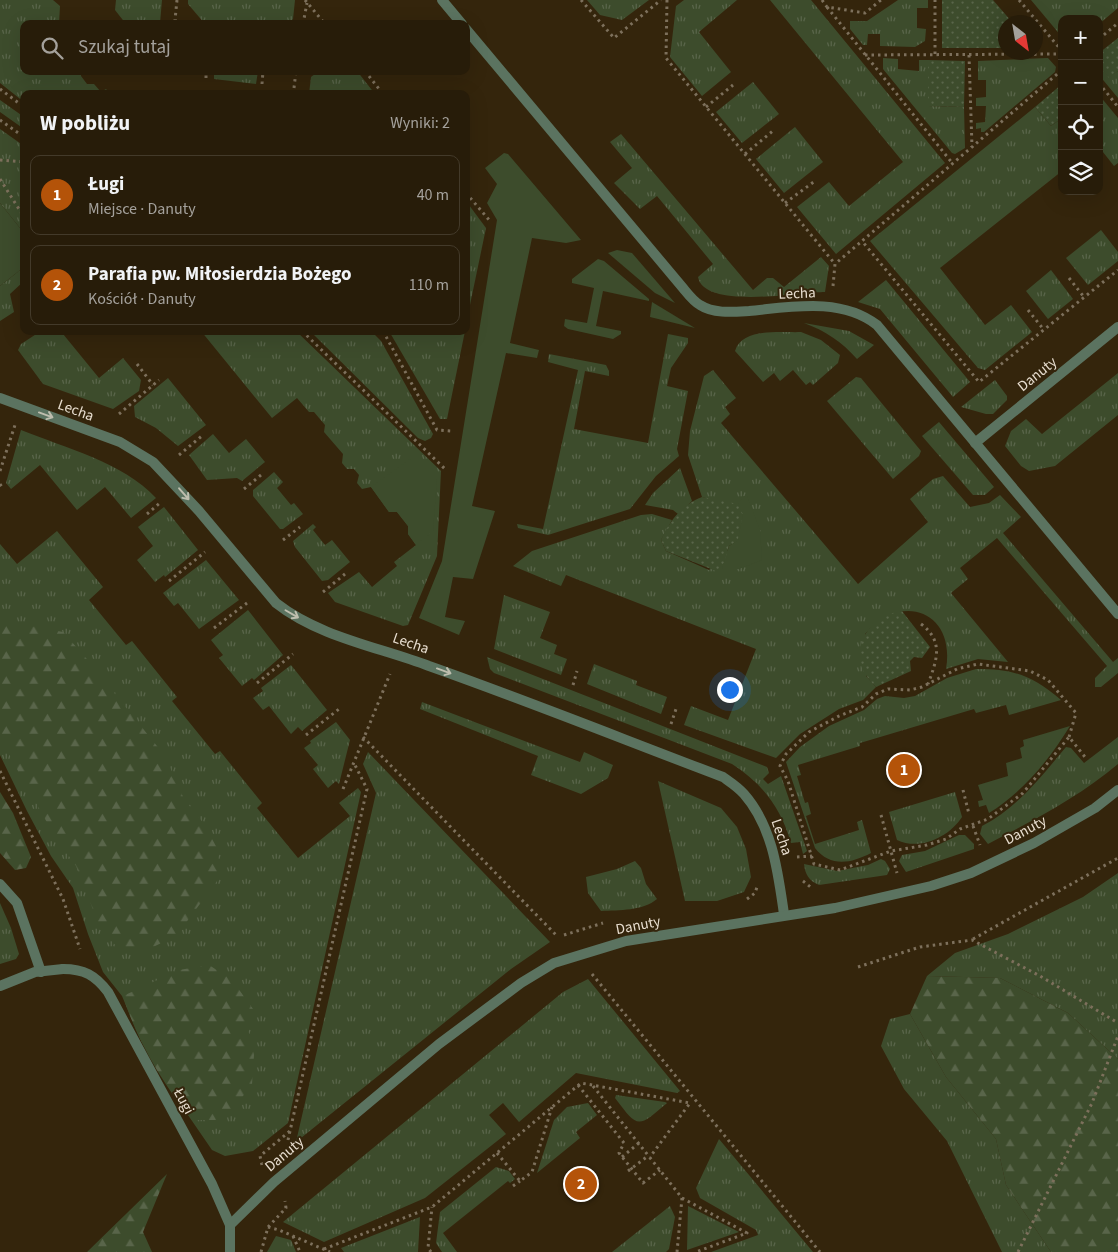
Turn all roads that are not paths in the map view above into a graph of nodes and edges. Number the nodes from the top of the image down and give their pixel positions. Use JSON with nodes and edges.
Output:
{"nodes":[{"id":1,"x":442,"y":0,"type":"edge"},
{"id":2,"x":459,"y":20,"type":"edge"},
{"id":3,"x":470,"y":34,"type":"edge"},
{"id":4,"x":1118,"y":327,"type":"edge"},
{"id":5,"x":0,"y":398,"type":"edge"},
{"id":6,"x":975,"y":443,"type":"junction"},
{"id":7,"x":1118,"y":614,"type":"edge"},
{"id":8,"x":1118,"y":790,"type":"edge"},
{"id":9,"x":0,"y":884,"type":"edge"},
{"id":10,"x":784,"y":914,"type":"junction"},
{"id":11,"x":41,"y":972,"type":"junction"},
{"id":12,"x":0,"y":986,"type":"edge"},
{"id":13,"x":230,"y":1225,"type":"junction"},
{"id":14,"x":230,"y":1252,"type":"edge"}],
"edges":[{"from":1,"to":2,"type":"street"},
{"from":3,"to":6,"type":"street","name":"Lecha"},
{"from":4,"to":6,"type":"street","name":"Danuty"},
{"from":5,"to":10,"type":"street","name":"Lecha","one_way":true},
{"from":6,"to":7,"type":"street","name":"Lecha"},
{"from":8,"to":10,"type":"street","name":"Danuty"},
{"from":9,"to":11,"type":"street"},
{"from":10,"to":13,"type":"street","name":"Danuty"},
{"from":11,"to":12,"type":"street"},
{"from":11,"to":13,"type":"street","name":"Ługi"},
{"from":13,"to":14,"type":"street","name":"Ługi"}]}
